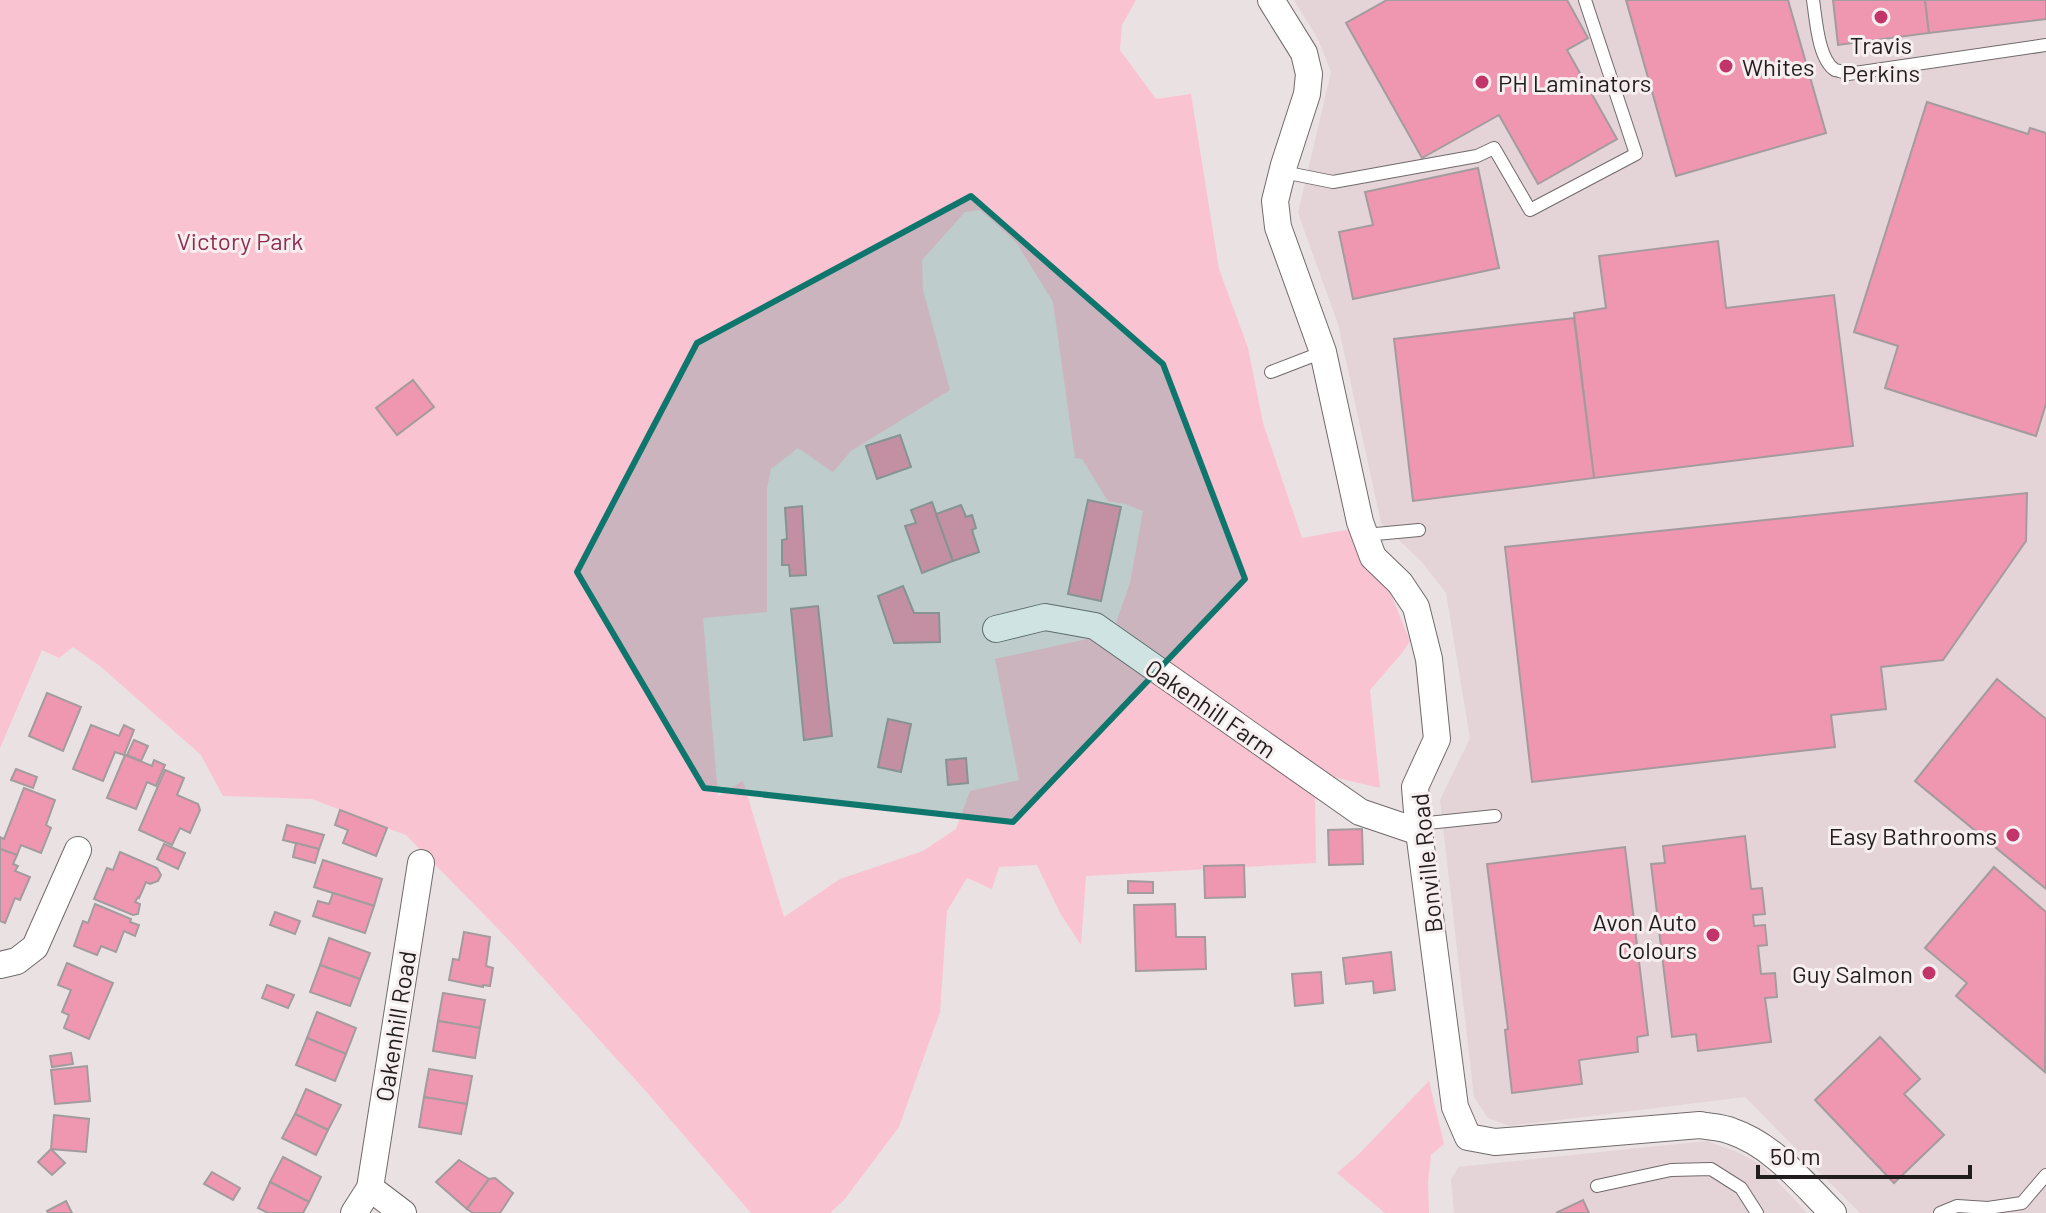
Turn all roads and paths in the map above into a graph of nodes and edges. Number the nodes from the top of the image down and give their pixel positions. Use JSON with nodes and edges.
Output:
{"nodes":[{"id":1,"x":1271,"y":0,"type":"edge"},
{"id":2,"x":1585,"y":0,"type":"edge"},
{"id":3,"x":1813,"y":0,"type":"edge"},
{"id":4,"x":2046,"y":45,"type":"edge"},
{"id":5,"x":1283,"y":172,"type":"junction"},
{"id":6,"x":1323,"y":352,"type":"junction"},
{"id":7,"x":1271,"y":372,"type":"dead end"},
{"id":8,"x":1419,"y":530,"type":"dead end"},
{"id":9,"x":1365,"y":535,"type":"junction"},
{"id":10,"x":996,"y":629,"type":"dead end"},
{"id":11,"x":1495,"y":816,"type":"dead end"},
{"id":12,"x":1418,"y":828,"type":"junction"},
{"id":13,"x":78,"y":850,"type":"dead end"},
{"id":14,"x":421,"y":863,"type":"dead end"},
{"id":15,"x":0,"y":965,"type":"edge"},
{"id":16,"x":2046,"y":1175,"type":"edge"},
{"id":17,"x":1597,"y":1186,"type":"dead end"},
{"id":18,"x":370,"y":1188,"type":"junction"},
{"id":19,"x":354,"y":1213,"type":"edge"},
{"id":20,"x":403,"y":1213,"type":"edge"},
{"id":21,"x":1757,"y":1213,"type":"edge"},
{"id":22,"x":1833,"y":1213,"type":"edge"},
{"id":23,"x":1940,"y":1213,"type":"edge"}],
"edges":[{"from":1,"to":5,"type":"street","name":"Bonville Road"},
{"from":2,"to":5,"type":"lane"},
{"from":3,"to":4,"type":"lane"},
{"from":5,"to":6,"type":"street","name":"Bonville Road"},
{"from":6,"to":7,"type":"lane"},
{"from":6,"to":9,"type":"street","name":"Bonville Road"},
{"from":8,"to":9,"type":"lane"},
{"from":9,"to":12,"type":"street","name":"Bonville Road"},
{"from":10,"to":12,"type":"street","name":"Oakenhill Farm"},
{"from":11,"to":12,"type":"lane"},
{"from":12,"to":22,"type":"street","name":"Bonville Road"},
{"from":13,"to":15,"type":"street"},
{"from":14,"to":18,"type":"street","name":"Oakenhill Road"},
{"from":16,"to":23,"type":"lane"},
{"from":17,"to":21,"type":"lane"},
{"from":18,"to":19,"type":"street"},
{"from":18,"to":20,"type":"street"}]}
